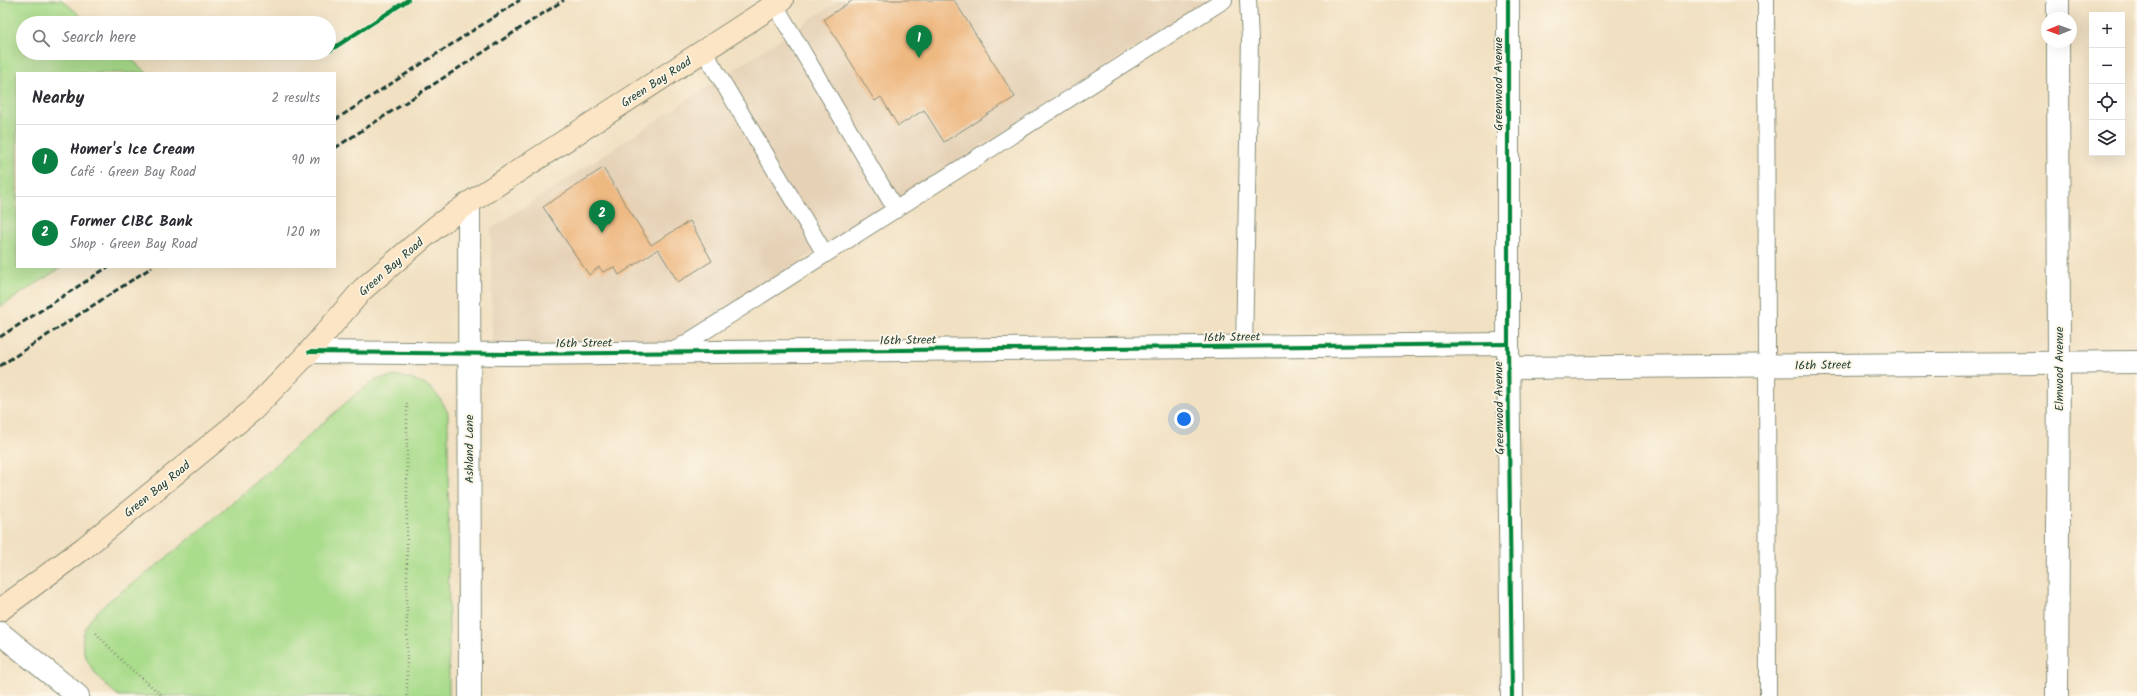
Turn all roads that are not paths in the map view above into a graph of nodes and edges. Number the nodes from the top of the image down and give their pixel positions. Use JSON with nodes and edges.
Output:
{"nodes":[{"id":1,"x":1224,"y":0,"type":"edge"},
{"id":2,"x":1248,"y":0,"type":"edge"},
{"id":3,"x":1508,"y":0,"type":"edge"},
{"id":4,"x":1766,"y":0,"type":"edge"},
{"id":5,"x":2058,"y":0,"type":"edge"},
{"id":6,"x":778,"y":2,"type":"edge"},
{"id":7,"x":2058,"y":12,"type":"edge"},
{"id":8,"x":2058,"y":48,"type":"edge"},
{"id":9,"x":704,"y":51,"type":"junction"},
{"id":10,"x":469,"y":203,"type":"junction"},
{"id":11,"x":896,"y":210,"type":"junction"},
{"id":12,"x":825,"y":254,"type":"junction"},
{"id":13,"x":1508,"y":344,"type":"junction"},
{"id":14,"x":1244,"y":347,"type":"junction"},
{"id":15,"x":309,"y":352,"type":"junction"},
{"id":16,"x":672,"y":352,"type":"junction"},
{"id":17,"x":470,"y":354,"type":"junction"},
{"id":18,"x":2137,"y":362,"type":"edge"},
{"id":19,"x":2059,"y":363,"type":"junction"},
{"id":20,"x":1766,"y":366,"type":"junction"},
{"id":21,"x":1508,"y":368,"type":"junction"},
{"id":22,"x":0,"y":610,"type":"edge"},
{"id":23,"x":0,"y":633,"type":"edge"},
{"id":24,"x":78,"y":696,"type":"edge"},
{"id":25,"x":470,"y":696,"type":"edge"},
{"id":26,"x":1512,"y":696,"type":"edge"},
{"id":27,"x":1768,"y":696,"type":"edge"},
{"id":28,"x":2057,"y":696,"type":"edge"}],
"edges":[{"from":1,"to":11,"type":"lane"},
{"from":2,"to":14,"type":"lane"},
{"from":3,"to":13,"type":"street","name":"Greenwood Avenue"},
{"from":4,"to":20,"type":"lane"},
{"from":5,"to":7,"type":"street"},
{"from":6,"to":9,"type":"main road","name":"Green Bay Road"},
{"from":6,"to":11,"type":"lane"},
{"from":8,"to":19,"type":"street","name":"Elmwood Avenue"},
{"from":9,"to":10,"type":"main road","name":"Green Bay Road"},
{"from":9,"to":12,"type":"lane"},
{"from":10,"to":15,"type":"main road","name":"Green Bay Road"},
{"from":10,"to":17,"type":"street","name":"Ashland Lane"},
{"from":11,"to":12,"type":"lane"},
{"from":12,"to":16,"type":"lane"},
{"from":13,"to":14,"type":"street","name":"16th Street"},
{"from":13,"to":21,"type":"street","name":"Greenwood Avenue"},
{"from":14,"to":16,"type":"street","name":"16th Street"},
{"from":15,"to":17,"type":"street","name":"16th Street"},
{"from":15,"to":22,"type":"main road","name":"Green Bay Road"},
{"from":16,"to":17,"type":"street","name":"16th Street"},
{"from":17,"to":25,"type":"street","name":"Ashland Lane"},
{"from":18,"to":19,"type":"street","name":"16th Street"},
{"from":19,"to":20,"type":"street","name":"16th Street"},
{"from":19,"to":28,"type":"street","name":"Elmwood Avenue"},
{"from":20,"to":21,"type":"street","name":"16th Street"},
{"from":20,"to":27,"type":"lane"},
{"from":21,"to":26,"type":"street","name":"Greenwood Avenue"},
{"from":23,"to":24,"type":"street"}]}
